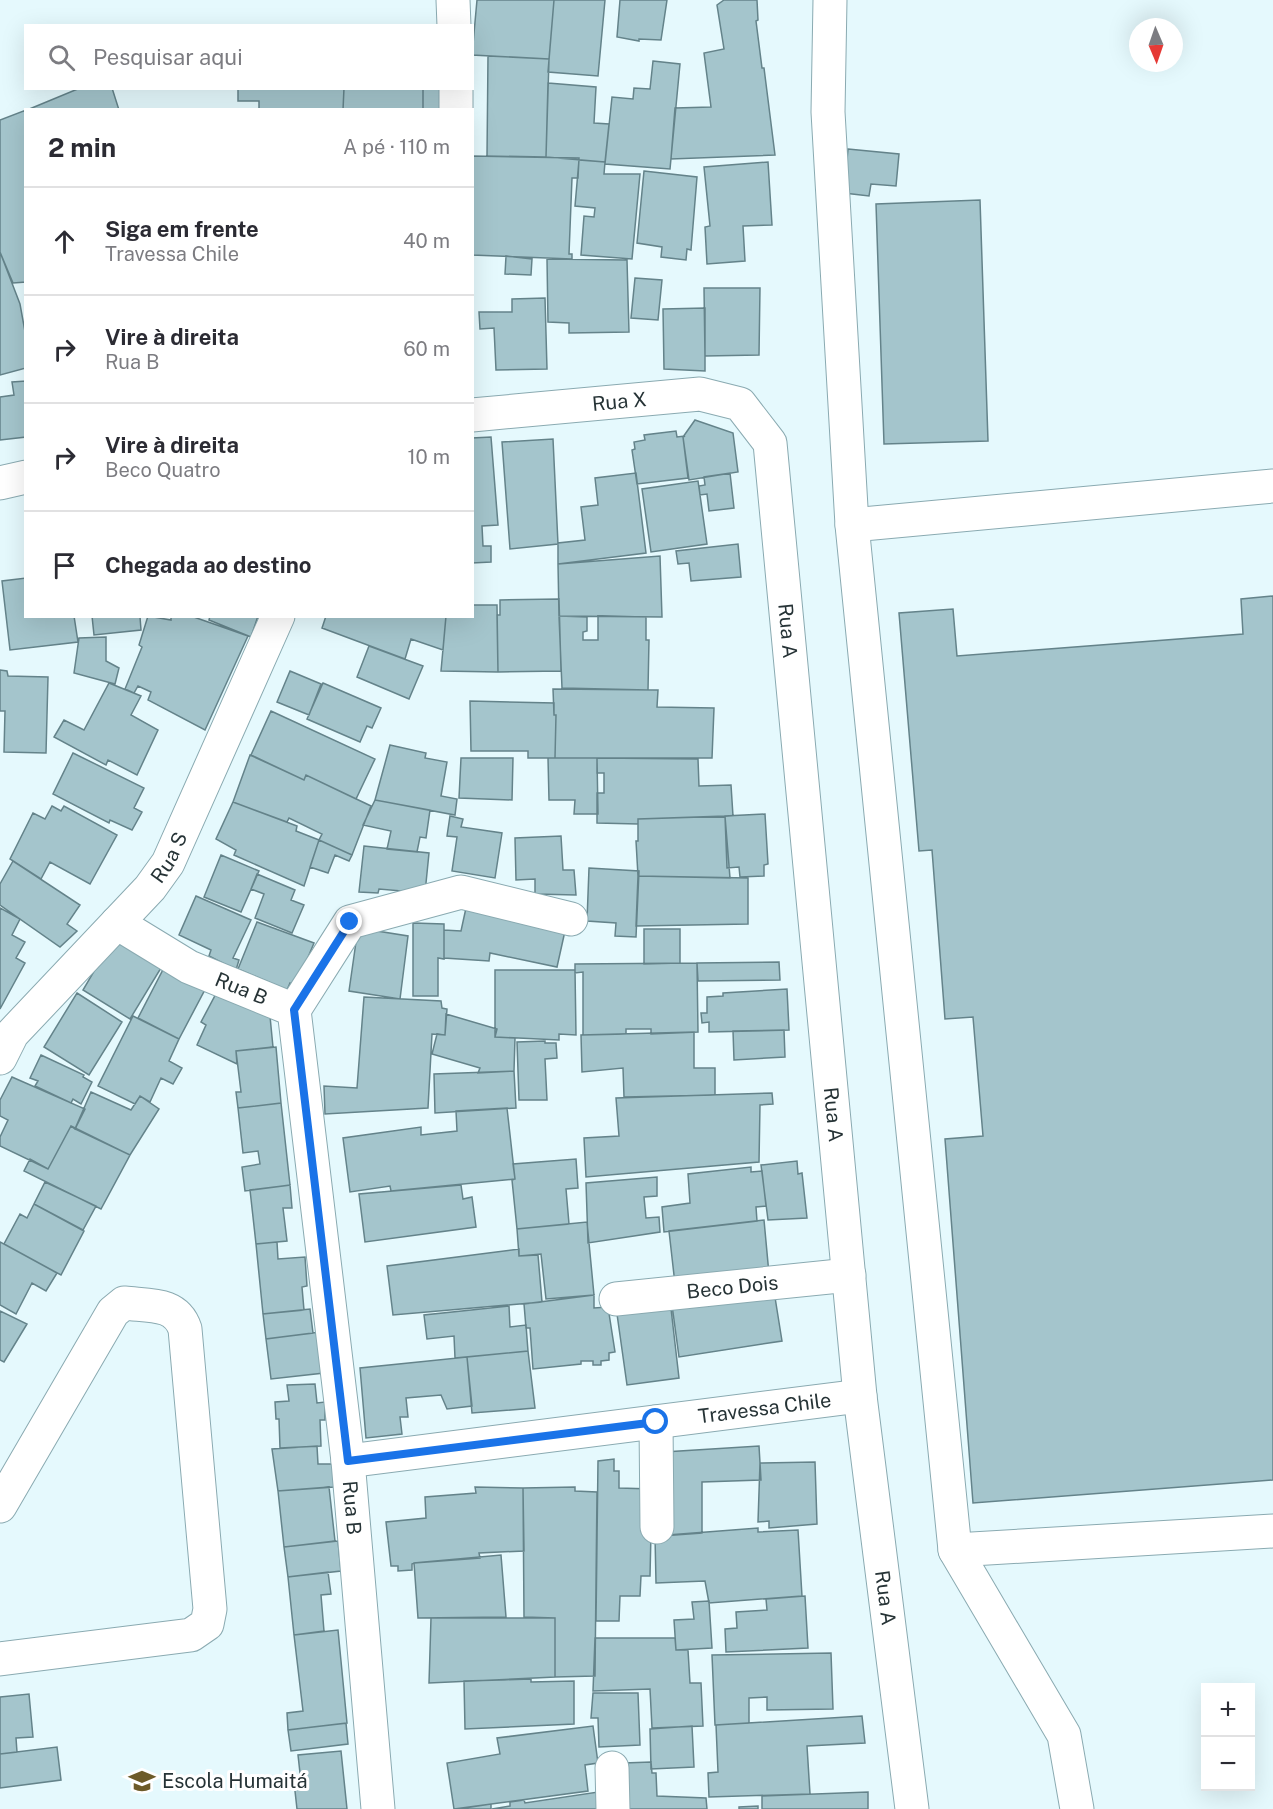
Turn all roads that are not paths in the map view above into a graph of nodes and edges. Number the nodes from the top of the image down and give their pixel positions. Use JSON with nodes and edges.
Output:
{"nodes":[{"id":1,"x":453,"y":0,"type":"edge"},
{"id":2,"x":830,"y":0,"type":"edge"},
{"id":3,"x":454,"y":24,"type":"edge"},
{"id":4,"x":456,"y":90,"type":"edge"},
{"id":5,"x":456,"y":108,"type":"edge"},
{"id":6,"x":474,"y":415,"type":"edge"},
{"id":7,"x":758,"y":424,"type":"joint"},
{"id":8,"x":24,"y":477,"type":"edge"},
{"id":9,"x":0,"y":483,"type":"edge"},
{"id":10,"x":1273,"y":486,"type":"edge"},
{"id":11,"x":852,"y":525,"type":"junction"},
{"id":12,"x":277,"y":618,"type":"edge"},
{"id":13,"x":571,"y":919,"type":"dead end"},
{"id":14,"x":117,"y":923,"type":"junction"},
{"id":15,"x":294,"y":1010,"type":"junction"},
{"id":16,"x":0,"y":1058,"type":"edge"},
{"id":17,"x":849,"y":1275,"type":"junction"},
{"id":18,"x":616,"y":1299,"type":"dead end"},
{"id":19,"x":860,"y":1396,"type":"junction"},
{"id":20,"x":656,"y":1422,"type":"junction"},
{"id":21,"x":348,"y":1461,"type":"junction"},
{"id":22,"x":0,"y":1506,"type":"edge"},
{"id":23,"x":657,"y":1527,"type":"dead end"},
{"id":24,"x":1273,"y":1531,"type":"edge"},
{"id":25,"x":955,"y":1550,"type":"junction"},
{"id":26,"x":0,"y":1659,"type":"edge"},
{"id":27,"x":612,"y":1768,"type":"dead end"},
{"id":28,"x":378,"y":1809,"type":"edge"},
{"id":29,"x":613,"y":1809,"type":"edge"},
{"id":30,"x":912,"y":1809,"type":"edge"},
{"id":31,"x":1077,"y":1809,"type":"edge"}],
"edges":[{"from":1,"to":3,"type":"street"},
{"from":2,"to":11,"type":"street"},
{"from":4,"to":5,"type":"street"},
{"from":6,"to":7,"type":"street","name":"Rua X"},
{"from":7,"to":17,"type":"street","name":"Rua A"},
{"from":8,"to":9,"type":"street"},
{"from":10,"to":11,"type":"street"},
{"from":11,"to":25,"type":"street"},
{"from":12,"to":14,"type":"street","name":"Rua S"},
{"from":13,"to":15,"type":"street"},
{"from":14,"to":15,"type":"street","name":"Rua B"},
{"from":14,"to":16,"type":"street","name":"Rua S"},
{"from":15,"to":21,"type":"street","name":"Rua B"},
{"from":17,"to":18,"type":"street","name":"Beco Dois"},
{"from":17,"to":19,"type":"street","name":"Rua A"},
{"from":19,"to":20,"type":"street","name":"Travessa Chile"},
{"from":19,"to":30,"type":"street","name":"Rua A"},
{"from":20,"to":21,"type":"street","name":"Travessa Chile"},
{"from":20,"to":23,"type":"street"},
{"from":21,"to":28,"type":"street","name":"Rua B"},
{"from":22,"to":26,"type":"street"},
{"from":24,"to":25,"type":"street"},
{"from":25,"to":31,"type":"street"},
{"from":27,"to":29,"type":"street"}]}
